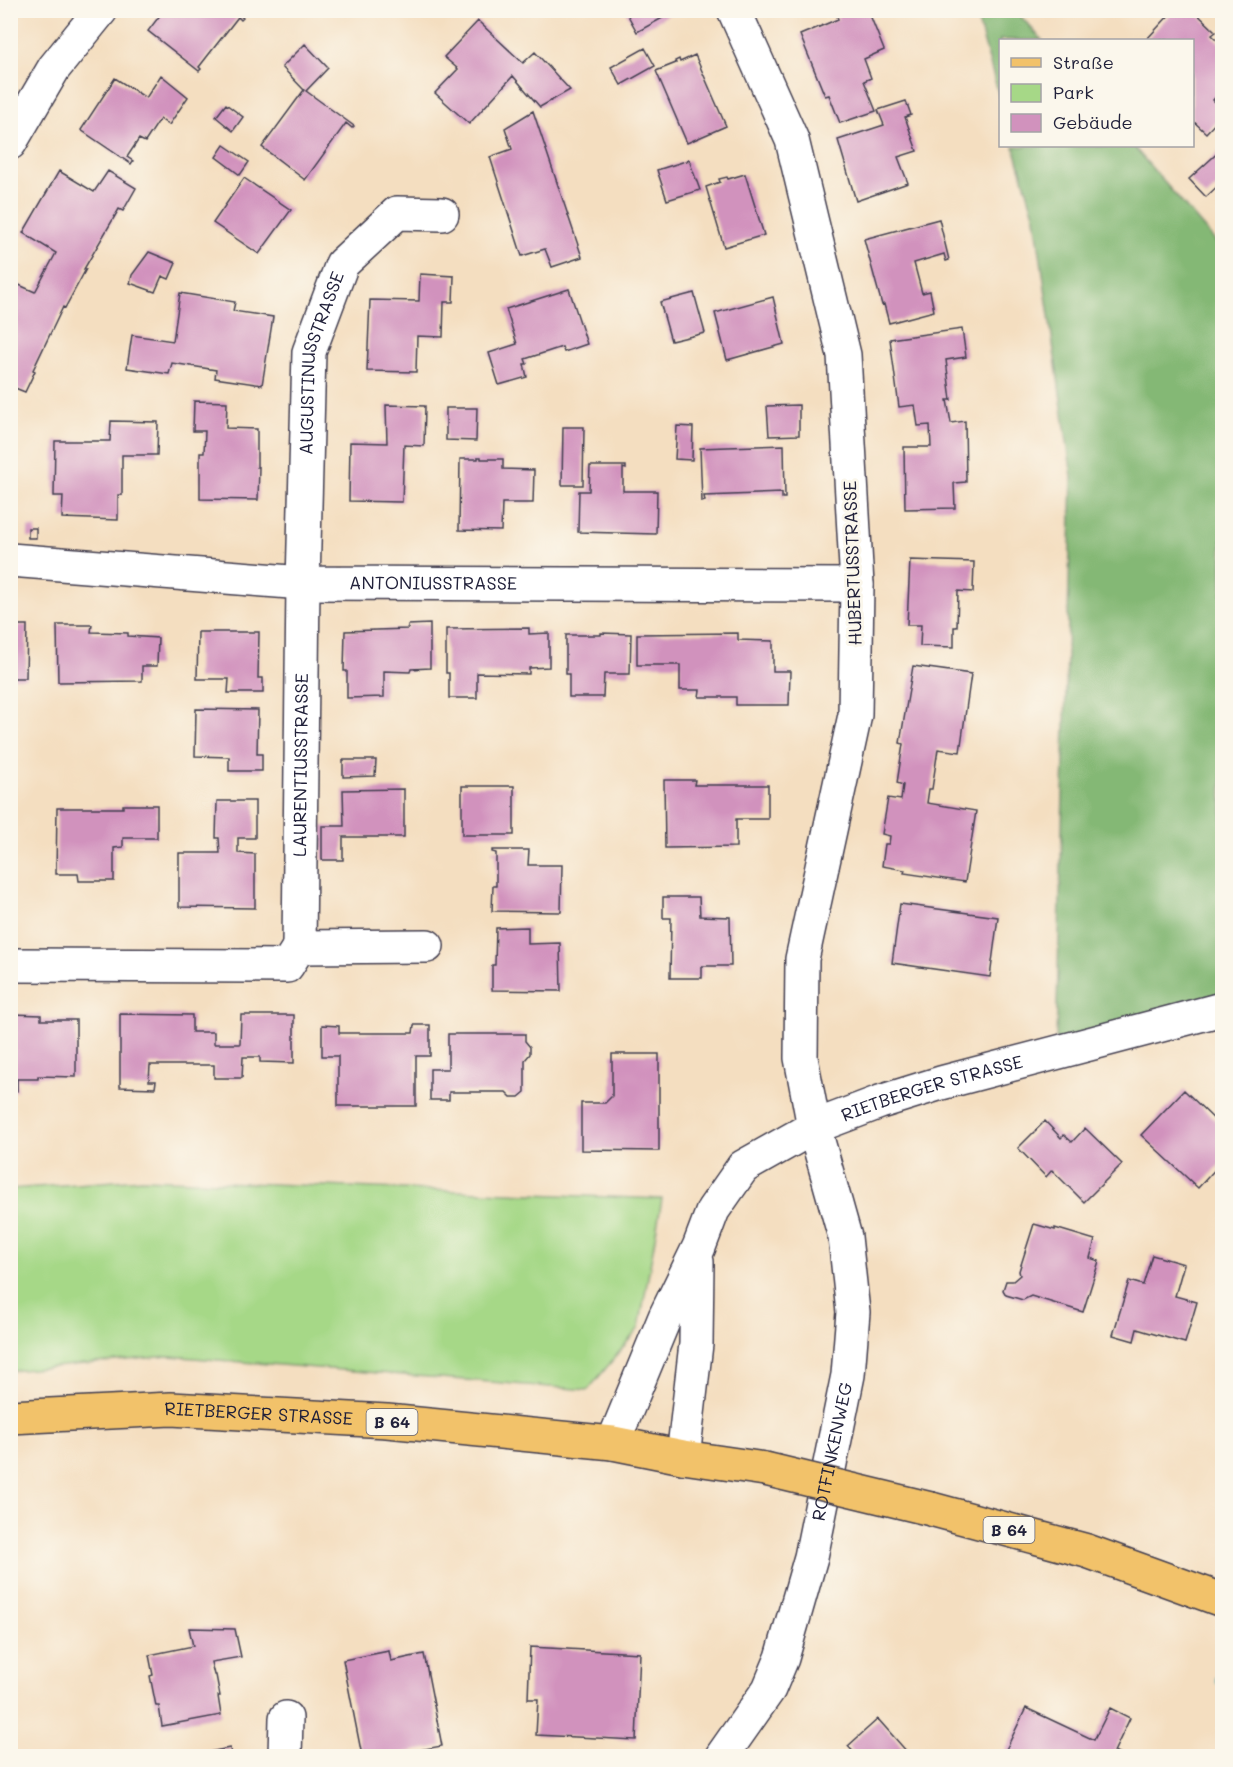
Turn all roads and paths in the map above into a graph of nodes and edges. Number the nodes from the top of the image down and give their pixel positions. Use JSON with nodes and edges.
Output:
{"nodes":[{"id":1,"x":101,"y":10,"type":"edge"},
{"id":2,"x":734,"y":10,"type":"edge"},
{"id":3,"x":10,"y":143,"type":"edge"},
{"id":4,"x":442,"y":214,"type":"dead end"},
{"id":5,"x":10,"y":560,"type":"edge"},
{"id":6,"x":303,"y":583,"type":"junction"},
{"id":7,"x":857,"y":585,"type":"junction"},
{"id":8,"x":427,"y":946,"type":"dead end"},
{"id":9,"x":299,"y":947,"type":"junction"},
{"id":10,"x":10,"y":965,"type":"edge"},
{"id":11,"x":1222,"y":1009,"type":"edge"},
{"id":12,"x":814,"y":1127,"type":"junction"},
{"id":13,"x":697,"y":1251,"type":"junction"},
{"id":14,"x":10,"y":1417,"type":"edge"},
{"id":15,"x":614,"y":1443,"type":"junction"},
{"id":16,"x":683,"y":1457,"type":"junction"},
{"id":17,"x":1222,"y":1600,"type":"edge"},
{"id":18,"x":286,"y":1718,"type":"dead end"},
{"id":19,"x":285,"y":1756,"type":"edge"},
{"id":20,"x":722,"y":1756,"type":"edge"}],
"edges":[{"from":1,"to":3,"type":"street"},
{"from":2,"to":7,"type":"street","name":"HUBERTUSSTRASSE"},
{"from":4,"to":6,"type":"street","name":"AUGUSTINUSSTRASSE"},
{"from":5,"to":6,"type":"street","name":"ANTONIUSSTRASSE"},
{"from":6,"to":7,"type":"street","name":"ANTONIUSSTRASSE"},
{"from":6,"to":9,"type":"street","name":"LAURENTIUSSTRASSE"},
{"from":7,"to":12,"type":"street","name":"HUBERTUSSTRASSE"},
{"from":8,"to":9,"type":"street"},
{"from":9,"to":10,"type":"street"},
{"from":11,"to":12,"type":"street","name":"RIETBERGER STRASSE"},
{"from":12,"to":13,"type":"street","name":"RIETBERGER STRASSE"},
{"from":12,"to":20,"type":"street","name":"ROTFINKENWEG"},
{"from":13,"to":15,"type":"street","name":"RIETBERGER STRASSE"},
{"from":13,"to":16,"type":"street","name":"RIETBERGER STRASSE"},
{"from":14,"to":15,"type":"main road","name":"RIETBERGER STRASSE","number":"B 64"},
{"from":15,"to":16,"type":"main road","name":"RIETBERGER STRASSE","number":"B 64"},
{"from":16,"to":17,"type":"main road","name":"RIETBERGER STRASSE","number":"B 64","bridge":true},
{"from":18,"to":19,"type":"street"}]}
